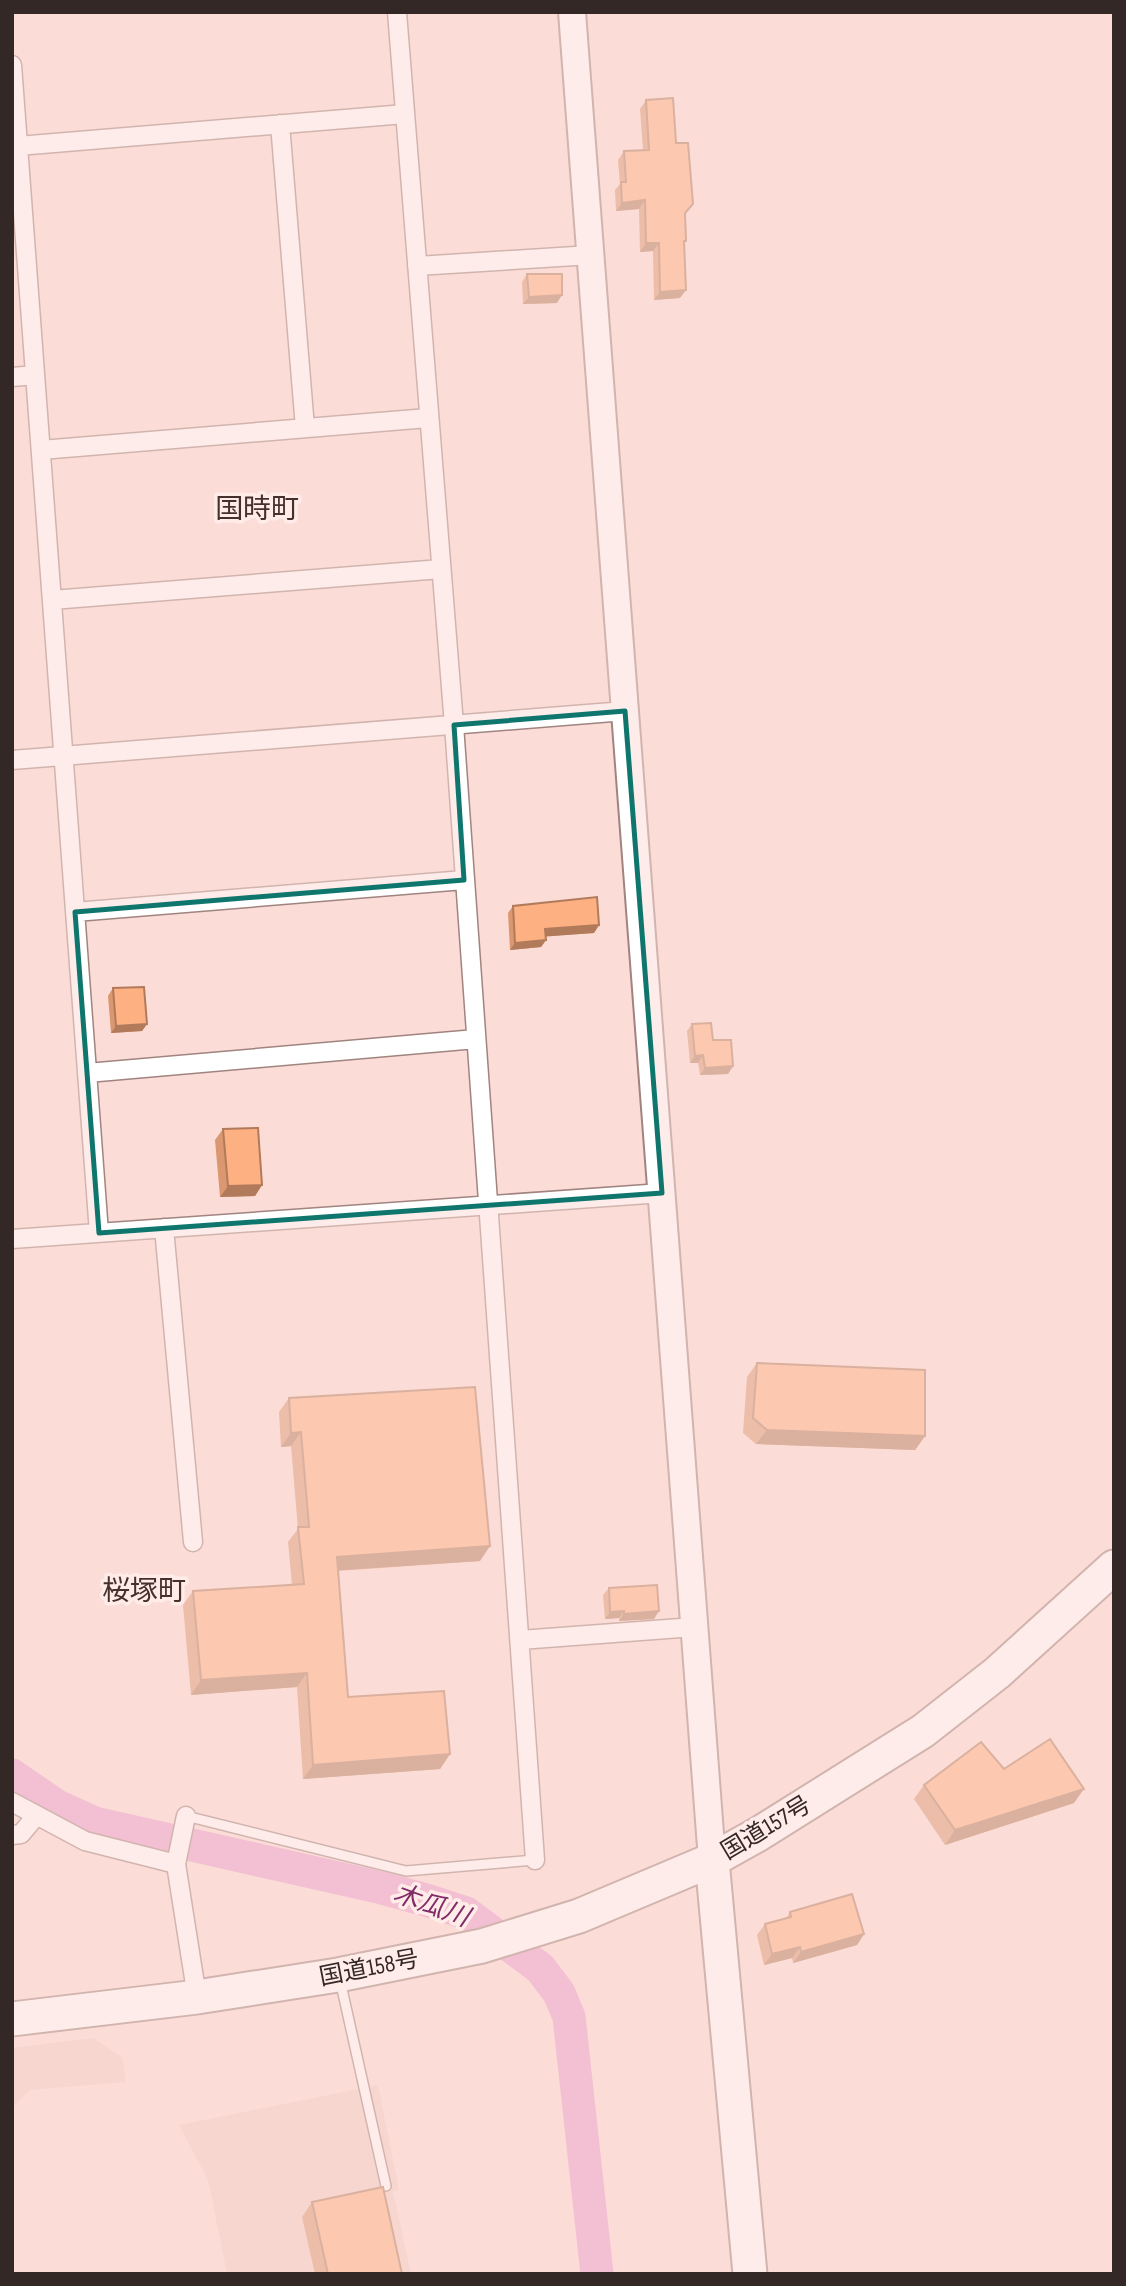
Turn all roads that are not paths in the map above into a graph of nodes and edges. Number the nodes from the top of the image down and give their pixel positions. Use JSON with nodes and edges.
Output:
{"nodes":[{"id":1,"x":397,"y":12,"type":"edge"},
{"id":2,"x":572,"y":12,"type":"edge"},
{"id":3,"x":12,"y":65,"type":"edge"},
{"id":4,"x":405,"y":114,"type":"junction"},
{"id":5,"x":280,"y":124,"type":"junction"},
{"id":6,"x":18,"y":146,"type":"junction"},
{"id":7,"x":591,"y":255,"type":"junction"},
{"id":8,"x":417,"y":266,"type":"junction"},
{"id":9,"x":35,"y":375,"type":"junction"},
{"id":10,"x":12,"y":377,"type":"edge"},
{"id":11,"x":428,"y":418,"type":"junction"},
{"id":12,"x":305,"y":428,"type":"junction"},
{"id":13,"x":41,"y":450,"type":"junction"},
{"id":14,"x":441,"y":569,"type":"junction"},
{"id":15,"x":52,"y":600,"type":"junction"},
{"id":16,"x":625,"y":711,"type":"junction"},
{"id":17,"x":454,"y":725,"type":"junction"},
{"id":18,"x":64,"y":756,"type":"junction"},
{"id":19,"x":12,"y":760,"type":"edge"},
{"id":20,"x":464,"y":880,"type":"junction"},
{"id":21,"x":75,"y":912,"type":"junction"},
{"id":22,"x":476,"y":1039,"type":"junction"},
{"id":23,"x":87,"y":1073,"type":"junction"},
{"id":24,"x":662,"y":1193,"type":"junction"},
{"id":25,"x":488,"y":1205,"type":"junction"},
{"id":26,"x":164,"y":1228,"type":"junction"},
{"id":27,"x":99,"y":1233,"type":"junction"},
{"id":28,"x":12,"y":1239,"type":"edge"},
{"id":29,"x":193,"y":1542,"type":"dead end"},
{"id":30,"x":1114,"y":1567,"type":"edge"},
{"id":31,"x":694,"y":1627,"type":"junction"},
{"id":32,"x":520,"y":1640,"type":"junction"},
{"id":33,"x":12,"y":1802,"type":"edge"},
{"id":34,"x":36,"y":1816,"type":"junction"},
{"id":35,"x":185,"y":1820,"type":"joint"},
{"id":36,"x":12,"y":1835,"type":"edge"},
{"id":37,"x":177,"y":1859,"type":"junction"},
{"id":38,"x":535,"y":1860,"type":"joint"},
{"id":39,"x":712,"y":1860,"type":"junction"},
{"id":40,"x":338,"y":1975,"type":"junction"},
{"id":41,"x":197,"y":1997,"type":"junction"},
{"id":42,"x":12,"y":2019,"type":"edge"},
{"id":43,"x":386,"y":2186,"type":"edge"},
{"id":44,"x":750,"y":2274,"type":"edge"}],
"edges":[{"from":1,"to":4,"type":"street"},
{"from":2,"to":7,"type":"street"},
{"from":3,"to":6,"type":"street"},
{"from":4,"to":5,"type":"street"},
{"from":4,"to":8,"type":"street"},
{"from":5,"to":6,"type":"street"},
{"from":5,"to":12,"type":"street"},
{"from":6,"to":9,"type":"street"},
{"from":7,"to":8,"type":"street"},
{"from":7,"to":16,"type":"street"},
{"from":8,"to":11,"type":"street"},
{"from":9,"to":10,"type":"street"},
{"from":9,"to":13,"type":"street"},
{"from":11,"to":12,"type":"street"},
{"from":11,"to":14,"type":"street"},
{"from":12,"to":13,"type":"street"},
{"from":13,"to":15,"type":"street"},
{"from":14,"to":15,"type":"street"},
{"from":14,"to":17,"type":"street"},
{"from":15,"to":18,"type":"street"},
{"from":16,"to":17,"type":"street"},
{"from":16,"to":24,"type":"street"},
{"from":17,"to":18,"type":"street"},
{"from":17,"to":20,"type":"street"},
{"from":18,"to":19,"type":"street"},
{"from":18,"to":21,"type":"street"},
{"from":20,"to":21,"type":"street"},
{"from":20,"to":22,"type":"street"},
{"from":21,"to":23,"type":"street"},
{"from":22,"to":23,"type":"street"},
{"from":22,"to":25,"type":"street"},
{"from":23,"to":27,"type":"street"},
{"from":24,"to":25,"type":"street"},
{"from":24,"to":31,"type":"street"},
{"from":25,"to":26,"type":"street"},
{"from":25,"to":32,"type":"street"},
{"from":26,"to":27,"type":"street"},
{"from":26,"to":29,"type":"street"},
{"from":27,"to":28,"type":"street"},
{"from":30,"to":39,"type":"highway","name":"国道157号"},
{"from":31,"to":32,"type":"street"},
{"from":31,"to":39,"type":"street"},
{"from":32,"to":38,"type":"street"},
{"from":33,"to":34,"type":"street"},
{"from":34,"to":36,"type":"street"},
{"from":34,"to":37,"type":"street"},
{"from":35,"to":37,"type":"street"},
{"from":35,"to":38,"type":"lane"},
{"from":37,"to":41,"type":"street"},
{"from":39,"to":40,"type":"highway","name":"国道158号"},
{"from":39,"to":44,"type":"highway","name":"国道157号"},
{"from":40,"to":41,"type":"highway","name":"国道158号"},
{"from":40,"to":43,"type":"lane"},
{"from":41,"to":42,"type":"highway","name":"国道158号"}]}
